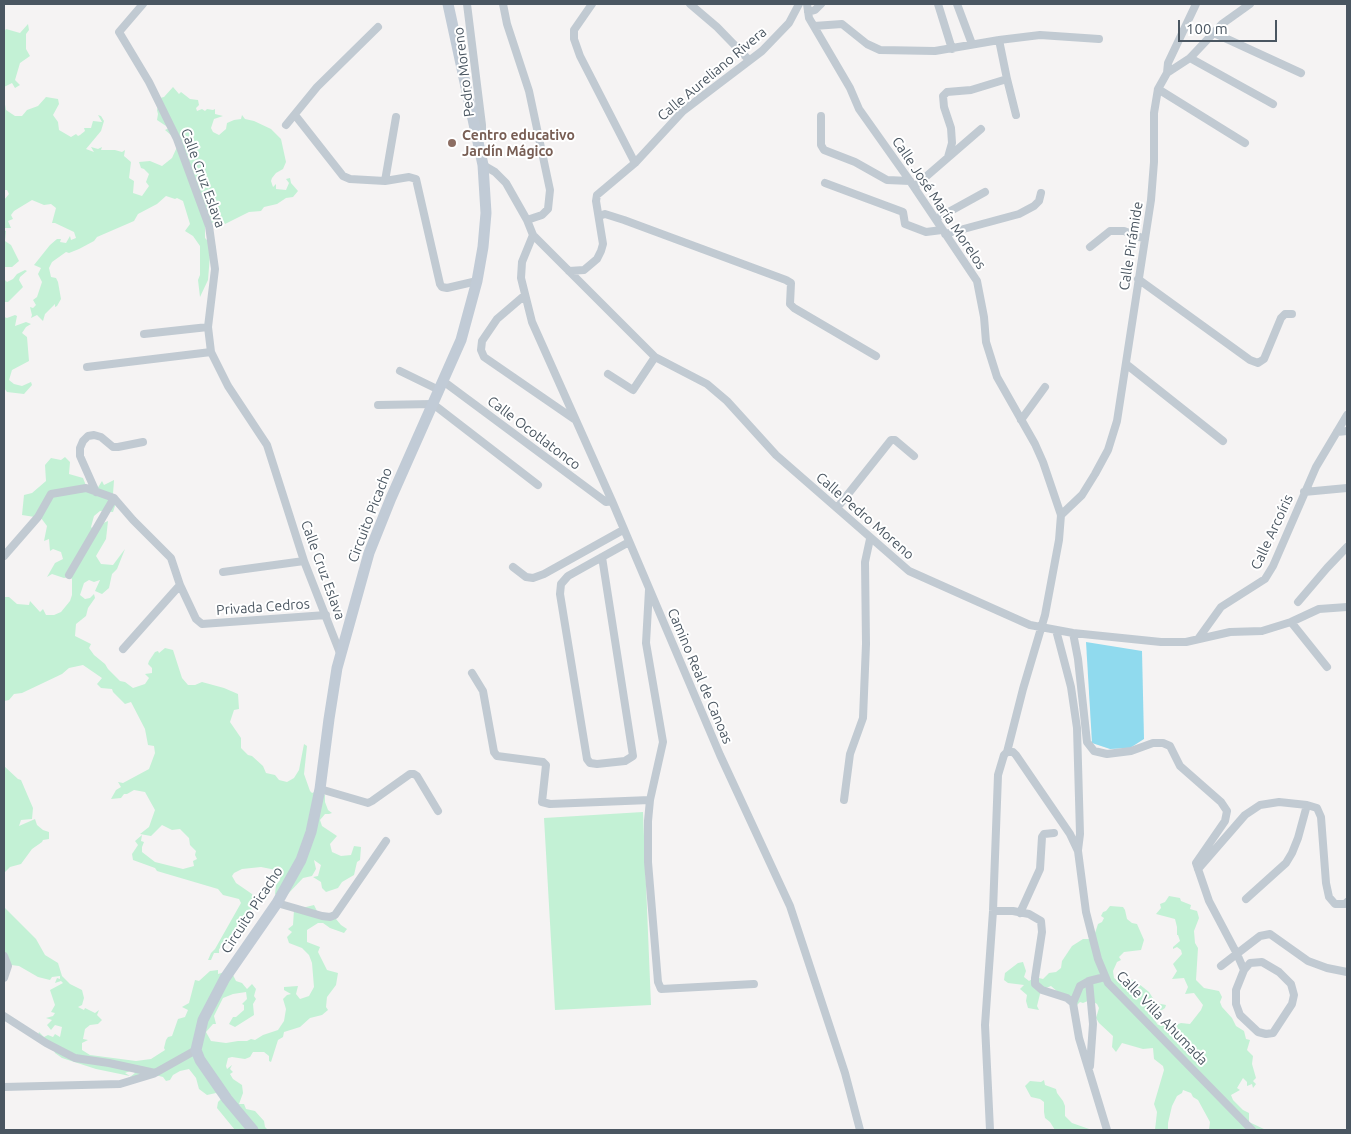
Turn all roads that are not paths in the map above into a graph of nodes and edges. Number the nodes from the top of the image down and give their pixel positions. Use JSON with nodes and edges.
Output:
{"nodes":[{"id":1,"x":143,"y":4,"type":"edge"},
{"id":2,"x":448,"y":4,"type":"edge"},
{"id":3,"x":467,"y":4,"type":"edge"},
{"id":4,"x":503,"y":4,"type":"edge"},
{"id":5,"x":592,"y":4,"type":"edge"},
{"id":6,"x":690,"y":4,"type":"edge"},
{"id":7,"x":799,"y":4,"type":"edge"},
{"id":8,"x":807,"y":4,"type":"edge"},
{"id":9,"x":821,"y":4,"type":"edge"},
{"id":10,"x":938,"y":4,"type":"edge"},
{"id":11,"x":957,"y":4,"type":"edge"},
{"id":12,"x":1196,"y":4,"type":"edge"},
{"id":13,"x":1250,"y":4,"type":"edge"},
{"id":14,"x":808,"y":12,"type":"junction"},
{"id":15,"x":814,"y":26,"type":"junction"},
{"id":16,"x":378,"y":27,"type":"dead end"},
{"id":17,"x":1214,"y":32,"type":"junction"},
{"id":18,"x":999,"y":40,"type":"junction"},
{"id":19,"x":1099,"y":40,"type":"dead end"},
{"id":20,"x":972,"y":44,"type":"junction"},
{"id":21,"x":952,"y":49,"type":"junction"},
{"id":22,"x":1190,"y":58,"type":"junction"},
{"id":23,"x":749,"y":60,"type":"junction"},
{"id":24,"x":1167,"y":73,"type":"junction"},
{"id":25,"x":1301,"y":73,"type":"dead end"},
{"id":26,"x":1007,"y":79,"type":"junction"},
{"id":27,"x":1158,"y":89,"type":"junction"},
{"id":28,"x":1273,"y":104,"type":"dead end"},
{"id":29,"x":296,"y":115,"type":"junction"},
{"id":30,"x":1016,"y":115,"type":"dead end"},
{"id":31,"x":821,"y":116,"type":"dead end"},
{"id":32,"x":396,"y":117,"type":"dead end"},
{"id":33,"x":286,"y":125,"type":"dead end"},
{"id":34,"x":981,"y":129,"type":"dead end"},
{"id":35,"x":476,"y":134,"type":"junction"},
{"id":36,"x":1245,"y":143,"type":"dead end"},
{"id":37,"x":948,"y":157,"type":"junction"},
{"id":38,"x":635,"y":163,"type":"junction"},
{"id":39,"x":483,"y":165,"type":"junction"},
{"id":40,"x":385,"y":181,"type":"junction"},
{"id":41,"x":826,"y":183,"type":"dead end"},
{"id":42,"x":912,"y":184,"type":"junction"},
{"id":43,"x":984,"y":192,"type":"dead end"},
{"id":44,"x":1042,"y":193,"type":"dead end"},
{"id":45,"x":599,"y":216,"type":"junction"},
{"id":46,"x":936,"y":219,"type":"junction"},
{"id":47,"x":527,"y":220,"type":"junction"},
{"id":48,"x":944,"y":232,"type":"junction"},
{"id":49,"x":532,"y":235,"type":"junction"},
{"id":50,"x":1145,"y":240,"type":"junction"},
{"id":51,"x":1090,"y":247,"type":"dead end"},
{"id":52,"x":569,"y":271,"type":"junction"},
{"id":53,"x":1138,"y":279,"type":"junction"},
{"id":54,"x":477,"y":281,"type":"junction"},
{"id":55,"x":525,"y":295,"type":"junction"},
{"id":56,"x":1292,"y":314,"type":"dead end"},
{"id":57,"x":208,"y":327,"type":"junction"},
{"id":58,"x":144,"y":334,"type":"dead end"},
{"id":59,"x":211,"y":352,"type":"junction"},
{"id":60,"x":876,"y":356,"type":"dead end"},
{"id":61,"x":655,"y":357,"type":"junction"},
{"id":62,"x":1126,"y":364,"type":"junction"},
{"id":63,"x":87,"y":367,"type":"dead end"},
{"id":64,"x":400,"y":371,"type":"dead end"},
{"id":65,"x":608,"y":374,"type":"dead end"},
{"id":66,"x":441,"y":386,"type":"junction"},
{"id":67,"x":1045,"y":387,"type":"dead end"},
{"id":68,"x":433,"y":404,"type":"junction"},
{"id":69,"x":378,"y":405,"type":"dead end"},
{"id":70,"x":1347,"y":415,"type":"edge"},
{"id":71,"x":575,"y":420,"type":"junction"},
{"id":72,"x":1021,"y":420,"type":"junction"},
{"id":73,"x":1347,"y":431,"type":"edge"},
{"id":74,"x":1337,"y":432,"type":"junction"},
{"id":75,"x":1223,"y":441,"type":"dead end"},
{"id":76,"x":143,"y":442,"type":"dead end"},
{"id":77,"x":914,"y":456,"type":"dead end"},
{"id":78,"x":538,"y":485,"type":"dead end"},
{"id":79,"x":1347,"y":488,"type":"edge"},
{"id":80,"x":96,"y":492,"type":"junction"},
{"id":81,"x":1304,"y":492,"type":"junction"},
{"id":82,"x":114,"y":498,"type":"junction"},
{"id":83,"x":612,"y":501,"type":"junction"},
{"id":84,"x":836,"y":508,"type":"junction"},
{"id":85,"x":1061,"y":515,"type":"junction"},
{"id":86,"x":624,"y":530,"type":"junction"},
{"id":87,"x":870,"y":539,"type":"junction"},
{"id":88,"x":629,"y":542,"type":"junction"},
{"id":89,"x":1347,"y":547,"type":"edge"},
{"id":90,"x":4,"y":556,"type":"edge"},
{"id":91,"x":602,"y":557,"type":"junction"},
{"id":92,"x":304,"y":561,"type":"junction"},
{"id":93,"x":513,"y":567,"type":"dead end"},
{"id":94,"x":223,"y":572,"type":"dead end"},
{"id":95,"x":69,"y":575,"type":"dead end"},
{"id":96,"x":180,"y":585,"type":"junction"},
{"id":97,"x":649,"y":588,"type":"junction"},
{"id":98,"x":1298,"y":602,"type":"dead end"},
{"id":99,"x":1347,"y":607,"type":"edge"},
{"id":100,"x":326,"y":615,"type":"junction"},
{"id":101,"x":1292,"y":622,"type":"junction"},
{"id":102,"x":1042,"y":627,"type":"junction"},
{"id":103,"x":1056,"y":630,"type":"junction"},
{"id":104,"x":1073,"y":633,"type":"junction"},
{"id":105,"x":1198,"y":639,"type":"junction"},
{"id":106,"x":123,"y":649,"type":"dead end"},
{"id":107,"x":341,"y":653,"type":"junction"},
{"id":108,"x":1327,"y":667,"type":"dead end"},
{"id":109,"x":472,"y":673,"type":"dead end"},
{"id":110,"x":1007,"y":752,"type":"junction"},
{"id":111,"x":320,"y":789,"type":"junction"},
{"id":112,"x":650,"y":800,"type":"junction"},
{"id":113,"x":844,"y":800,"type":"dead end"},
{"id":114,"x":1307,"y":805,"type":"junction"},
{"id":115,"x":438,"y":811,"type":"dead end"},
{"id":116,"x":1054,"y":833,"type":"dead end"},
{"id":117,"x":386,"y":841,"type":"dead end"},
{"id":118,"x":1078,"y":851,"type":"junction"},
{"id":119,"x":1198,"y":869,"type":"junction"},
{"id":120,"x":1246,"y":899,"type":"dead end"},
{"id":121,"x":1347,"y":902,"type":"edge"},
{"id":122,"x":277,"y":904,"type":"junction"},
{"id":123,"x":993,"y":911,"type":"junction"},
{"id":124,"x":1020,"y":913,"type":"junction"},
{"id":125,"x":1237,"y":954,"type":"junction"},
{"id":126,"x":4,"y":956,"type":"edge"},
{"id":127,"x":1222,"y":966,"type":"dead end"},
{"id":128,"x":1244,"y":970,"type":"junction"},
{"id":129,"x":1347,"y":972,"type":"edge"},
{"id":130,"x":1104,"y":977,"type":"junction"},
{"id":131,"x":4,"y":978,"type":"edge"},
{"id":132,"x":1089,"y":981,"type":"junction"},
{"id":133,"x":754,"y":984,"type":"dead end"},
{"id":134,"x":1073,"y":1003,"type":"junction"},
{"id":135,"x":4,"y":1016,"type":"edge"},
{"id":136,"x":196,"y":1050,"type":"junction"},
{"id":137,"x":1089,"y":1070,"type":"junction"},
{"id":138,"x":155,"y":1073,"type":"junction"},
{"id":139,"x":4,"y":1087,"type":"edge"},
{"id":140,"x":253,"y":1130,"type":"edge"},
{"id":141,"x":860,"y":1130,"type":"edge"},
{"id":142,"x":990,"y":1130,"type":"edge"},
{"id":143,"x":1107,"y":1130,"type":"edge"},
{"id":144,"x":1252,"y":1130,"type":"edge"}],
"edges":[{"from":1,"to":57,"type":"street","name":"Calle Cruz Eslava"},
{"from":2,"to":35,"type":"main road","name":"Circuito Picacho"},
{"from":3,"to":35,"type":"street","name":"Pedro Moreno"},
{"from":4,"to":47,"type":"street"},
{"from":5,"to":38,"type":"street"},
{"from":6,"to":23,"type":"street"},
{"from":7,"to":23,"type":"street","name":"Calle Aureliano Rivera"},
{"from":8,"to":14,"type":"street","name":"Calle José María Morelos"},
{"from":9,"to":14,"type":"street"},
{"from":10,"to":21,"type":"street"},
{"from":11,"to":20,"type":"street"},
{"from":12,"to":24,"type":"street"},
{"from":13,"to":17,"type":"street","name":"Calle Pirámide"},
{"from":14,"to":15,"type":"street","name":"Calle José María Morelos"},
{"from":15,"to":21,"type":"street"},
{"from":15,"to":42,"type":"street","name":"Calle José María Morelos"},
{"from":16,"to":29,"type":"street"},
{"from":17,"to":22,"type":"street","name":"Calle Pirámide"},
{"from":17,"to":25,"type":"street"},
{"from":18,"to":19,"type":"street"},
{"from":18,"to":20,"type":"street"},
{"from":18,"to":26,"type":"street"},
{"from":20,"to":21,"type":"street"},
{"from":22,"to":24,"type":"street","name":"Calle Pirámide"},
{"from":22,"to":28,"type":"street"},
{"from":23,"to":38,"type":"street","name":"Calle Aureliano Rivera"},
{"from":24,"to":27,"type":"street","name":"Calle Pirámide"},
{"from":26,"to":30,"type":"street"},
{"from":26,"to":37,"type":"street"},
{"from":27,"to":36,"type":"street"},
{"from":27,"to":50,"type":"street","name":"Calle Pirámide"},
{"from":29,"to":33,"type":"street"},
{"from":29,"to":40,"type":"street"},
{"from":31,"to":42,"type":"street"},
{"from":32,"to":40,"type":"street"},
{"from":34,"to":37,"type":"street"},
{"from":35,"to":39,"type":"main road","name":"Circuito Picacho"},
{"from":37,"to":42,"type":"street"},
{"from":38,"to":45,"type":"street","name":"Calle Aureliano Rivera"},
{"from":39,"to":47,"type":"street","name":"Calle Pedro Moreno"},
{"from":39,"to":54,"type":"main road","name":"Circuito Picacho"},
{"from":40,"to":54,"type":"street"},
{"from":41,"to":48,"type":"street"},
{"from":42,"to":46,"type":"street","name":"Calle José María Morelos"},
{"from":43,"to":46,"type":"street"},
{"from":44,"to":48,"type":"street"},
{"from":45,"to":52,"type":"street","name":"Calle Aureliano Rivera"},
{"from":45,"to":60,"type":"street"},
{"from":46,"to":48,"type":"street","name":"Calle José María Morelos"},
{"from":47,"to":49,"type":"street","name":"Calle Pedro Moreno"},
{"from":48,"to":72,"type":"street","name":"Calle José María Morelos"},
{"from":49,"to":52,"type":"street","name":"Calle Pedro Moreno"},
{"from":49,"to":55,"type":"street","name":"Camino Real de Canoas"},
{"from":50,"to":51,"type":"street"},
{"from":50,"to":53,"type":"street","name":"Calle Pirámide"},
{"from":52,"to":61,"type":"street","name":"Calle Pedro Moreno"},
{"from":53,"to":56,"type":"street"},
{"from":53,"to":62,"type":"street","name":"Calle Pirámide"},
{"from":54,"to":66,"type":"main road","name":"Circuito Picacho"},
{"from":55,"to":71,"type":"street","name":"Camino Real de Canoas"},
{"from":55,"to":71,"type":"street"},
{"from":57,"to":58,"type":"street"},
{"from":57,"to":59,"type":"street","name":"Calle Cruz Eslava"},
{"from":59,"to":63,"type":"street"},
{"from":59,"to":92,"type":"street","name":"Calle Cruz Eslava"},
{"from":61,"to":65,"type":"street"},
{"from":61,"to":84,"type":"street","name":"Calle Pedro Moreno"},
{"from":62,"to":75,"type":"street"},
{"from":62,"to":85,"type":"street","name":"Calle Pirámide"},
{"from":64,"to":66,"type":"street","name":"Calle Ocotlatonco"},
{"from":66,"to":68,"type":"main road","name":"Circuito Picacho"},
{"from":66,"to":83,"type":"street","name":"Calle Ocotlatonco"},
{"from":67,"to":72,"type":"street"},
{"from":68,"to":69,"type":"street"},
{"from":68,"to":78,"type":"street"},
{"from":68,"to":107,"type":"main road","name":"Circuito Picacho"},
{"from":70,"to":74,"type":"street","name":"Calle Arcoíris"},
{"from":71,"to":83,"type":"street","name":"Camino Real de Canoas"},
{"from":72,"to":85,"type":"street","name":"Calle José María Morelos"},
{"from":73,"to":74,"type":"street"},
{"from":74,"to":81,"type":"street","name":"Calle Arcoíris"},
{"from":76,"to":80,"type":"street"},
{"from":77,"to":84,"type":"street"},
{"from":79,"to":81,"type":"street"},
{"from":80,"to":82,"type":"street"},
{"from":80,"to":90,"type":"street"},
{"from":81,"to":105,"type":"street","name":"Calle Arcoíris"},
{"from":82,"to":95,"type":"street"},
{"from":82,"to":96,"type":"street","name":"Privada Cedros"},
{"from":83,"to":86,"type":"street","name":"Camino Real de Canoas"},
{"from":84,"to":87,"type":"street","name":"Calle Pedro Moreno"},
{"from":85,"to":102,"type":"street","name":"Calle José María Morelos"},
{"from":86,"to":88,"type":"street","name":"Camino Real de Canoas"},
{"from":86,"to":93,"type":"street"},
{"from":87,"to":102,"type":"street","name":"Calle Pedro Moreno"},
{"from":87,"to":113,"type":"street"},
{"from":88,"to":91,"type":"street"},
{"from":88,"to":97,"type":"street","name":"Camino Real de Canoas"},
{"from":89,"to":98,"type":"street"},
{"from":91,"to":91,"type":"street"},
{"from":92,"to":94,"type":"street"},
{"from":92,"to":100,"type":"street","name":"Calle Cruz Eslava"},
{"from":96,"to":100,"type":"street","name":"Privada Cedros"},
{"from":96,"to":106,"type":"street"},
{"from":97,"to":112,"type":"street"},
{"from":97,"to":141,"type":"street","name":"Camino Real de Canoas"},
{"from":99,"to":101,"type":"street","name":"Calle Pedro Moreno"},
{"from":100,"to":107,"type":"street","name":"Calle Cruz Eslava"},
{"from":101,"to":105,"type":"street","name":"Calle Pedro Moreno"},
{"from":101,"to":108,"type":"street"},
{"from":102,"to":103,"type":"street","name":"Calle Pedro Moreno"},
{"from":102,"to":110,"type":"street","name":"Calle José María Morelos"},
{"from":103,"to":104,"type":"street","name":"Calle Pedro Moreno"},
{"from":103,"to":118,"type":"street"},
{"from":104,"to":105,"type":"street","name":"Calle Pedro Moreno"},
{"from":104,"to":119,"type":"street"},
{"from":107,"to":111,"type":"main road","name":"Circuito Picacho"},
{"from":109,"to":112,"type":"street"},
{"from":110,"to":118,"type":"street","name":"Calle Villa Ahumada"},
{"from":110,"to":123,"type":"street","name":"Calle José María Morelos"},
{"from":111,"to":115,"type":"street"},
{"from":111,"to":122,"type":"main road","name":"Circuito Picacho"},
{"from":112,"to":133,"type":"street"},
{"from":114,"to":119,"type":"street"},
{"from":114,"to":120,"type":"street"},
{"from":114,"to":121,"type":"street"},
{"from":116,"to":124,"type":"street"},
{"from":117,"to":122,"type":"street"},
{"from":118,"to":130,"type":"street","name":"Calle Villa Ahumada"},
{"from":119,"to":125,"type":"street"},
{"from":122,"to":136,"type":"main road","name":"Circuito Picacho"},
{"from":123,"to":124,"type":"street"},
{"from":123,"to":142,"type":"street","name":"Calle José María Morelos"},
{"from":124,"to":134,"type":"street"},
{"from":125,"to":127,"type":"street"},
{"from":125,"to":128,"type":"street"},
{"from":125,"to":129,"type":"street"},
{"from":126,"to":131,"type":"street"},
{"from":128,"to":128,"type":"street"},
{"from":130,"to":132,"type":"street"},
{"from":130,"to":144,"type":"street","name":"Calle Villa Ahumada"},
{"from":132,"to":134,"type":"street"},
{"from":132,"to":137,"type":"street"},
{"from":134,"to":137,"type":"street"},
{"from":135,"to":138,"type":"street"},
{"from":136,"to":138,"type":"street"},
{"from":136,"to":140,"type":"main road"},
{"from":137,"to":143,"type":"street"},
{"from":138,"to":139,"type":"street"}]}
